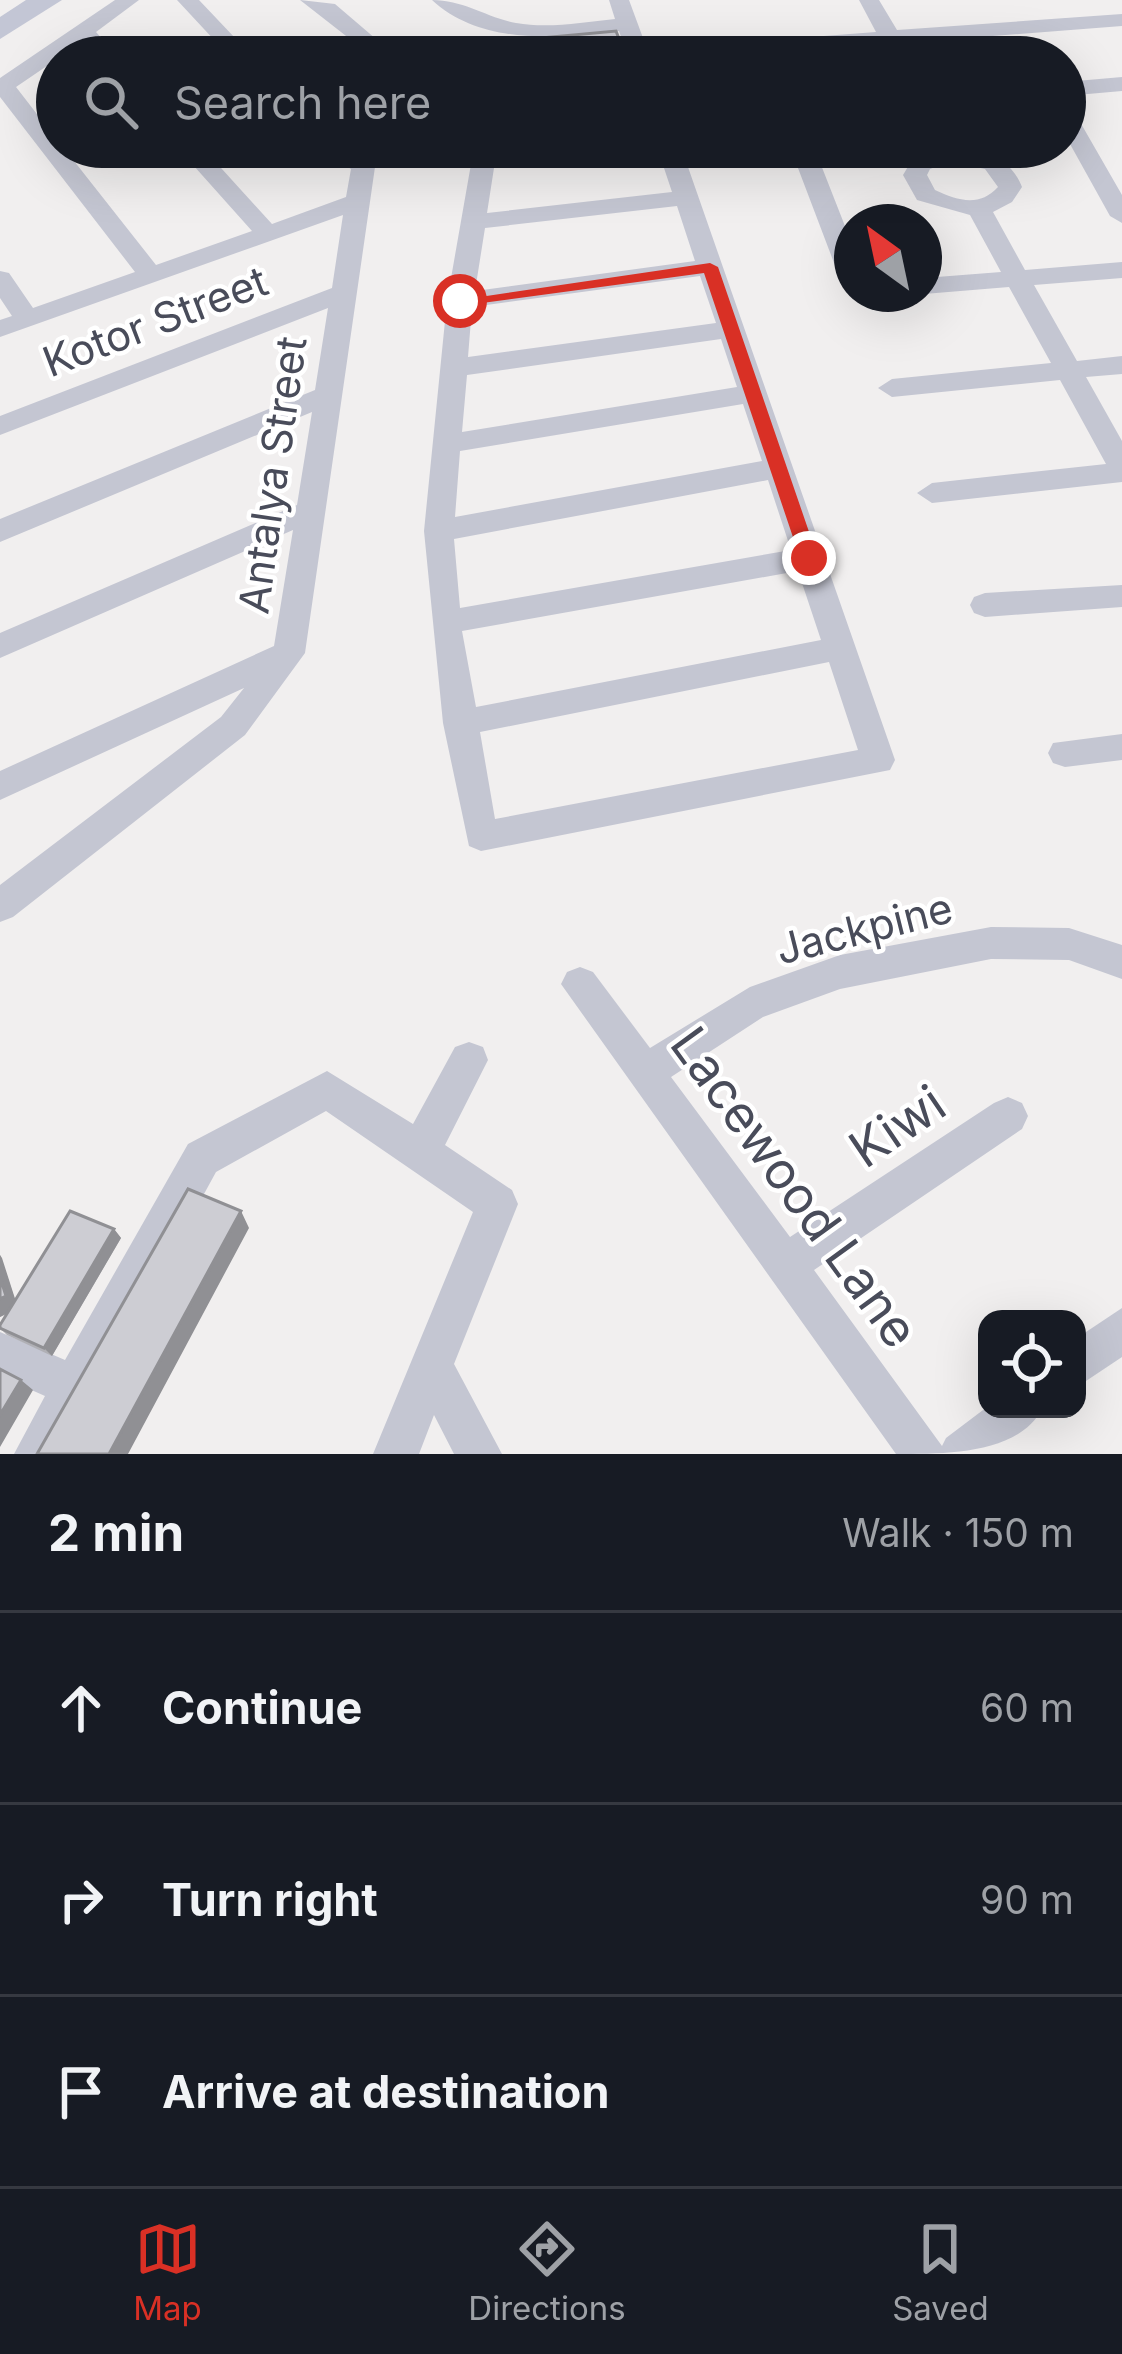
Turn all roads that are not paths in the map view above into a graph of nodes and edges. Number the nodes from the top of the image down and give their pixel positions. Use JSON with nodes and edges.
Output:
{"nodes":[{"id":1,"x":47,"y":0,"type":"edge"},
{"id":2,"x":129,"y":0,"type":"edge"},
{"id":3,"x":187,"y":0,"type":"edge"},
{"id":4,"x":310,"y":0,"type":"edge"},
{"id":5,"x":444,"y":0,"type":"edge"},
{"id":6,"x":620,"y":0,"type":"edge"},
{"id":7,"x":869,"y":0,"type":"edge"},
{"id":8,"x":1122,"y":20,"type":"edge"},
{"id":9,"x":628,"y":24,"type":"junction"},
{"id":10,"x":0,"y":30,"type":"edge"},
{"id":11,"x":84,"y":31,"type":"junction"},
{"id":12,"x":77,"y":36,"type":"edge"},
{"id":13,"x":88,"y":36,"type":"edge"},
{"id":14,"x":222,"y":36,"type":"edge"},
{"id":15,"x":361,"y":36,"type":"edge"},
{"id":16,"x":632,"y":36,"type":"edge"},
{"id":17,"x":890,"y":36,"type":"edge"},
{"id":18,"x":988,"y":36,"type":"edge"},
{"id":19,"x":36,"y":63,"type":"edge"},
{"id":20,"x":1122,"y":84,"type":"edge"},
{"id":21,"x":1,"y":87,"type":"edge"},
{"id":22,"x":1086,"y":87,"type":"edge"},
{"id":23,"x":36,"y":131,"type":"edge"},
{"id":24,"x":1086,"y":153,"type":"edge"},
{"id":25,"x":66,"y":168,"type":"edge"},
{"id":26,"x":208,"y":168,"type":"edge"},
{"id":27,"x":368,"y":168,"type":"edge"},
{"id":28,"x":482,"y":168,"type":"edge"},
{"id":29,"x":676,"y":168,"type":"edge"},
{"id":30,"x":810,"y":168,"type":"edge"},
{"id":31,"x":920,"y":168,"type":"edge"},
{"id":32,"x":996,"y":168,"type":"edge"},
{"id":33,"x":687,"y":198,"type":"junction"},
{"id":34,"x":359,"y":201,"type":"junction"},
{"id":35,"x":978,"y":208,"type":"junction"},
{"id":36,"x":1122,"y":216,"type":"edge"},
{"id":37,"x":476,"y":222,"type":"junction"},
{"id":38,"x":834,"y":230,"type":"edge"},
{"id":39,"x":267,"y":233,"type":"junction"},
{"id":40,"x":710,"y":267,"type":"junction"},
{"id":41,"x":1122,"y":270,"type":"edge"},
{"id":42,"x":151,"y":275,"type":"junction"},
{"id":43,"x":0,"y":279,"type":"edge"},
{"id":44,"x":1018,"y":280,"type":"junction"},
{"id":45,"x":942,"y":285,"type":"edge"},
{"id":46,"x":340,"y":294,"type":"junction"},
{"id":47,"x":460,"y":301,"type":"junction"},
{"id":48,"x":27,"y":319,"type":"junction"},
{"id":49,"x":0,"y":329,"type":"edge"},
{"id":50,"x":731,"y":329,"type":"junction"},
{"id":51,"x":1122,"y":365,"type":"edge"},
{"id":52,"x":454,"y":368,"type":"junction"},
{"id":53,"x":1070,"y":372,"type":"junction"},
{"id":54,"x":892,"y":388,"type":"dead end"},
{"id":55,"x":753,"y":393,"type":"junction"},
{"id":56,"x":326,"y":396,"type":"junction"},
{"id":57,"x":0,"y":426,"type":"edge"},
{"id":58,"x":447,"y":443,"type":"junction"},
{"id":59,"x":778,"y":468,"type":"junction"},
{"id":60,"x":1122,"y":469,"type":"edge"},
{"id":61,"x":932,"y":493,"type":"dead end"},
{"id":62,"x":311,"y":509,"type":"junction"},
{"id":63,"x":0,"y":531,"type":"edge"},
{"id":64,"x":440,"y":531,"type":"junction"},
{"id":65,"x":809,"y":558,"type":"junction"},
{"id":66,"x":1122,"y":596,"type":"edge"},
{"id":67,"x":985,"y":605,"type":"dead end"},
{"id":68,"x":445,"y":622,"type":"junction"},
{"id":69,"x":0,"y":646,"type":"edge"},
{"id":70,"x":840,"y":648,"type":"junction"},
{"id":71,"x":289,"y":653,"type":"junction"},
{"id":72,"x":459,"y":723,"type":"junction"},
{"id":73,"x":1122,"y":747,"type":"edge"},
{"id":74,"x":1065,"y":753,"type":"dead end"},
{"id":75,"x":0,"y":786,"type":"edge"},
{"id":76,"x":0,"y":906,"type":"edge"},
{"id":77,"x":1122,"y":962,"type":"edge"},
{"id":78,"x":580,"y":984,"type":"dead end"},
{"id":79,"x":469,"y":1060,"type":"dead end"},
{"id":80,"x":645,"y":1073,"type":"junction"},
{"id":81,"x":1008,"y":1116,"type":"dead end"},
{"id":82,"x":420,"y":1151,"type":"junction"},
{"id":83,"x":785,"y":1265,"type":"junction"},
{"id":84,"x":1122,"y":1330,"type":"edge"},
{"id":85,"x":0,"y":1354,"type":"edge"},
{"id":86,"x":1086,"y":1358,"type":"edge"},
{"id":87,"x":433,"y":1369,"type":"junction"},
{"id":88,"x":73,"y":1386,"type":"junction"},
{"id":89,"x":1008,"y":1418,"type":"edge"},
{"id":90,"x":37,"y":1454,"type":"edge"},
{"id":91,"x":396,"y":1454,"type":"edge"},
{"id":92,"x":479,"y":1454,"type":"edge"},
{"id":93,"x":923,"y":1454,"type":"edge"},
{"id":94,"x":962,"y":1454,"type":"edge"}],
"edges":[{"from":1,"to":10,"type":"street"},
{"from":2,"to":11,"type":"street"},
{"from":3,"to":14,"type":"street"},
{"from":4,"to":15,"type":"street"},
{"from":5,"to":9,"type":"street"},
{"from":6,"to":9,"type":"street"},
{"from":7,"to":17,"type":"street"},
{"from":8,"to":18,"type":"street"},
{"from":9,"to":16,"type":"street"},
{"from":11,"to":12,"type":"street"},
{"from":11,"to":13,"type":"street"},
{"from":19,"to":21,"type":"street"},
{"from":20,"to":22,"type":"street"},
{"from":21,"to":23,"type":"street"},
{"from":24,"to":36,"type":"street"},
{"from":25,"to":42,"type":"street"},
{"from":26,"to":39,"type":"street"},
{"from":27,"to":34,"type":"street","name":"Antalya Street"},
{"from":28,"to":37,"type":"street"},
{"from":29,"to":33,"type":"street"},
{"from":30,"to":38,"type":"street"},
{"from":31,"to":35,"type":"street"},
{"from":32,"to":35,"type":"street"},
{"from":33,"to":37,"type":"street"},
{"from":33,"to":40,"type":"street"},
{"from":34,"to":39,"type":"street"},
{"from":34,"to":46,"type":"street","name":"Antalya Street"},
{"from":35,"to":44,"type":"street"},
{"from":37,"to":47,"type":"street"},
{"from":39,"to":42,"type":"street"},
{"from":40,"to":47,"type":"street"},
{"from":40,"to":50,"type":"street"},
{"from":41,"to":44,"type":"street"},
{"from":42,"to":48,"type":"street"},
{"from":43,"to":48,"type":"street"},
{"from":44,"to":45,"type":"street"},
{"from":44,"to":53,"type":"street"},
{"from":46,"to":56,"type":"street","name":"Antalya Street"},
{"from":46,"to":57,"type":"street","name":"Kotor Street"},
{"from":47,"to":52,"type":"street"},
{"from":48,"to":49,"type":"street"},
{"from":50,"to":52,"type":"street"},
{"from":50,"to":55,"type":"street"},
{"from":51,"to":53,"type":"street"},
{"from":52,"to":58,"type":"street"},
{"from":53,"to":54,"type":"street"},
{"from":53,"to":60,"type":"street"},
{"from":55,"to":58,"type":"street"},
{"from":55,"to":59,"type":"street"},
{"from":56,"to":62,"type":"street","name":"Antalya Street"},
{"from":56,"to":63,"type":"street"},
{"from":58,"to":64,"type":"street"},
{"from":59,"to":64,"type":"street"},
{"from":59,"to":65,"type":"street"},
{"from":60,"to":61,"type":"street"},
{"from":62,"to":69,"type":"street"},
{"from":62,"to":71,"type":"street","name":"Antalya Street"},
{"from":64,"to":68,"type":"street"},
{"from":65,"to":68,"type":"street"},
{"from":65,"to":70,"type":"street"},
{"from":66,"to":67,"type":"street"},
{"from":68,"to":72,"type":"street"},
{"from":70,"to":72,"type":"street"},
{"from":70,"to":72,"type":"street"},
{"from":71,"to":75,"type":"street"},
{"from":71,"to":76,"type":"street","name":"Antalya Street"},
{"from":73,"to":74,"type":"street"},
{"from":77,"to":80,"type":"street","name":"Jackpine"},
{"from":78,"to":80,"type":"street","name":"Lacewood Lane"},
{"from":79,"to":82,"type":"street"},
{"from":80,"to":83,"type":"street","name":"Lacewood Lane"},
{"from":81,"to":83,"type":"street","name":"Kiwi"},
{"from":82,"to":87,"type":"street"},
{"from":82,"to":88,"type":"street"},
{"from":83,"to":93,"type":"street","name":"Lacewood Lane"},
{"from":84,"to":86,"type":"street"},
{"from":85,"to":88,"type":"street"},
{"from":87,"to":91,"type":"street"},
{"from":87,"to":92,"type":"street"},
{"from":88,"to":90,"type":"street"},
{"from":89,"to":94,"type":"street"}]}
